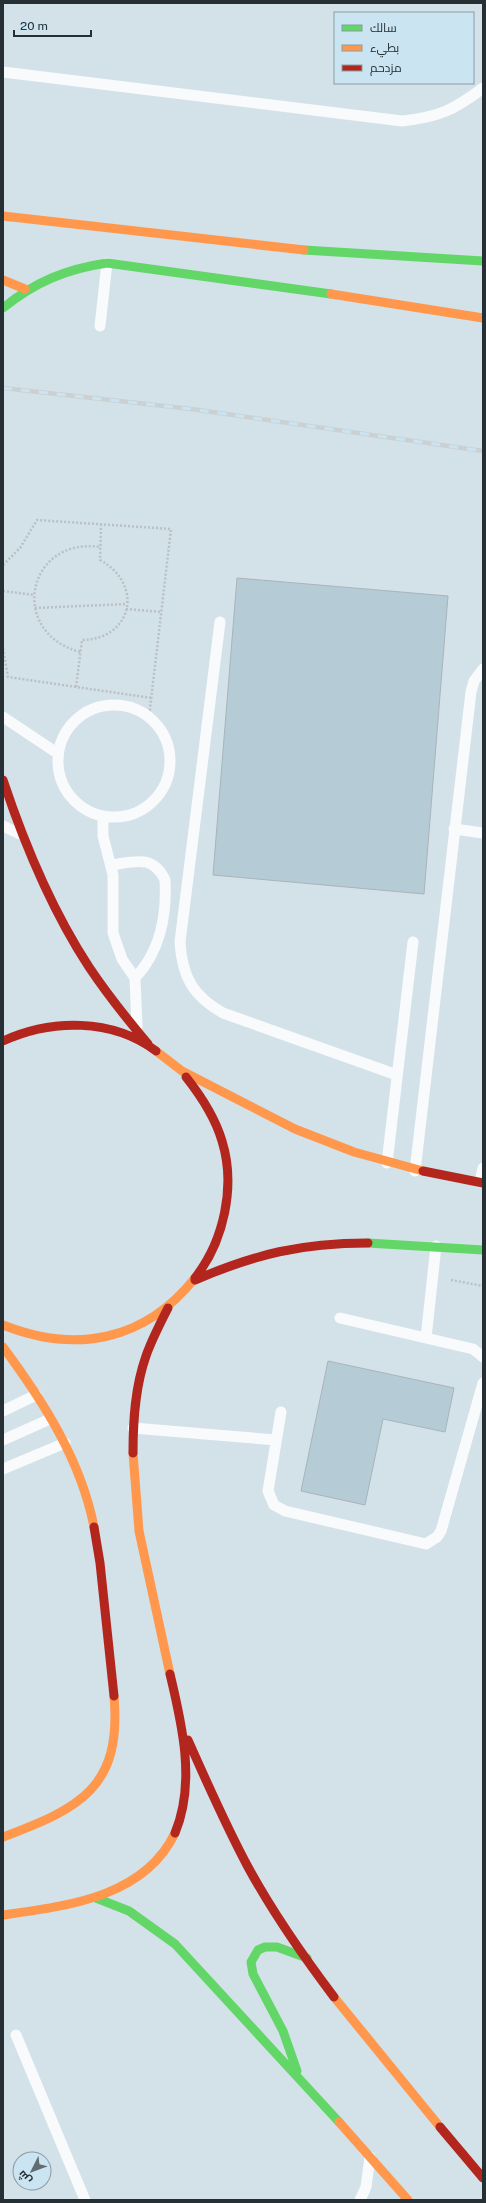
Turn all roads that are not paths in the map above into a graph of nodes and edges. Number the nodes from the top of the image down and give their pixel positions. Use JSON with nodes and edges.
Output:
{"nodes":[{"id":1,"x":3,"y":72,"type":"edge"},
{"id":2,"x":483,"y":88,"type":"edge"},
{"id":3,"x":3,"y":216,"type":"edge"},
{"id":4,"x":483,"y":261,"type":"edge"},
{"id":5,"x":107,"y":263,"type":"junction"},
{"id":6,"x":3,"y":280,"type":"edge"},
{"id":7,"x":25,"y":289,"type":"junction"},
{"id":8,"x":3,"y":308,"type":"edge"},
{"id":9,"x":483,"y":318,"type":"edge"},
{"id":10,"x":100,"y":326,"type":"dead end"},
{"id":11,"x":220,"y":622,"type":"dead end"},
{"id":12,"x":483,"y":669,"type":"edge"},
{"id":13,"x":3,"y":717,"type":"edge"},
{"id":14,"x":57,"y":753,"type":"junction"},
{"id":15,"x":3,"y":780,"type":"edge"},
{"id":16,"x":103,"y":817,"type":"junction"},
{"id":17,"x":3,"y":826,"type":"edge"},
{"id":18,"x":454,"y":829,"type":"junction"},
{"id":19,"x":483,"y":833,"type":"edge"},
{"id":20,"x":20,"y":834,"type":"junction"},
{"id":21,"x":111,"y":865,"type":"junction"},
{"id":22,"x":413,"y":942,"type":"dead end"},
{"id":23,"x":135,"y":978,"type":"junction"},
{"id":24,"x":138,"y":1030,"type":"junction"},
{"id":25,"x":3,"y":1041,"type":"edge"},
{"id":26,"x":150,"y":1047,"type":"junction"},
{"id":27,"x":180,"y":1070,"type":"junction"},
{"id":28,"x":397,"y":1075,"type":"junction"},
{"id":29,"x":387,"y":1163,"type":"junction"},
{"id":30,"x":483,"y":1168,"type":"edge"},
{"id":31,"x":415,"y":1170,"type":"junction"},
{"id":32,"x":482,"y":1183,"type":"edge"},
{"id":33,"x":436,"y":1246,"type":"junction"},
{"id":34,"x":483,"y":1250,"type":"edge"},
{"id":35,"x":195,"y":1280,"type":"junction"},
{"id":36,"x":168,"y":1308,"type":"junction"},
{"id":37,"x":340,"y":1318,"type":"dead end"},
{"id":38,"x":3,"y":1325,"type":"edge"},
{"id":39,"x":426,"y":1338,"type":"junction"},
{"id":40,"x":3,"y":1347,"type":"edge"},
{"id":41,"x":483,"y":1357,"type":"edge"},
{"id":42,"x":483,"y":1383,"type":"edge"},
{"id":43,"x":36,"y":1395,"type":"junction"},
{"id":44,"x":3,"y":1411,"type":"edge"},
{"id":45,"x":281,"y":1412,"type":"dead end"},
{"id":46,"x":50,"y":1419,"type":"junction"},
{"id":47,"x":133,"y":1428,"type":"junction"},
{"id":48,"x":3,"y":1440,"type":"edge"},
{"id":49,"x":276,"y":1440,"type":"junction"},
{"id":50,"x":65,"y":1443,"type":"junction"},
{"id":51,"x":3,"y":1469,"type":"edge"},
{"id":52,"x":183,"y":1729,"type":"junction"},
{"id":53,"x":3,"y":1837,"type":"edge"},
{"id":54,"x":96,"y":1898,"type":"junction"},
{"id":55,"x":3,"y":1915,"type":"edge"},
{"id":56,"x":307,"y":1958,"type":"junction"},
{"id":57,"x":16,"y":2034,"type":"dead end"},
{"id":58,"x":300,"y":2078,"type":"junction"},
{"id":59,"x":370,"y":2156,"type":"junction"},
{"id":60,"x":483,"y":2178,"type":"edge"},
{"id":61,"x":85,"y":2200,"type":"edge"},
{"id":62,"x":360,"y":2200,"type":"edge"},
{"id":63,"x":408,"y":2200,"type":"edge"}],
"edges":[{"from":1,"to":2,"type":"lane"},
{"from":3,"to":4,"type":"main road"},
{"from":5,"to":7,"type":"main road"},
{"from":5,"to":9,"type":"main road"},
{"from":5,"to":10,"type":"lane"},
{"from":6,"to":7,"type":"main road"},
{"from":7,"to":8,"type":"main road"},
{"from":11,"to":28,"type":"lane"},
{"from":12,"to":18,"type":"lane"},
{"from":13,"to":14,"type":"lane"},
{"from":14,"to":16,"type":"lane"},
{"from":14,"to":16,"type":"lane"},
{"from":15,"to":20,"type":"main road"},
{"from":16,"to":21,"type":"lane"},
{"from":17,"to":20,"type":"lane"},
{"from":18,"to":19,"type":"lane"},
{"from":18,"to":31,"type":"lane"},
{"from":20,"to":24,"type":"main road"},
{"from":21,"to":23,"type":"lane"},
{"from":21,"to":23,"type":"lane"},
{"from":22,"to":28,"type":"lane"},
{"from":23,"to":24,"type":"lane"},
{"from":24,"to":26,"type":"main road"},
{"from":25,"to":26,"type":"main road"},
{"from":26,"to":27,"type":"main road"},
{"from":27,"to":29,"type":"main road"},
{"from":27,"to":35,"type":"main road"},
{"from":28,"to":29,"type":"lane"},
{"from":29,"to":31,"type":"main road"},
{"from":30,"to":32,"type":"lane"},
{"from":31,"to":32,"type":"main road"},
{"from":33,"to":34,"type":"main road"},
{"from":33,"to":35,"type":"main road"},
{"from":33,"to":39,"type":"lane"},
{"from":35,"to":36,"type":"main road"},
{"from":36,"to":38,"type":"main road"},
{"from":36,"to":47,"type":"main road"},
{"from":37,"to":39,"type":"lane"},
{"from":39,"to":41,"type":"lane"},
{"from":40,"to":43,"type":"main road"},
{"from":42,"to":49,"type":"lane"},
{"from":43,"to":44,"type":"lane"},
{"from":43,"to":46,"type":"main road"},
{"from":45,"to":49,"type":"lane"},
{"from":46,"to":48,"type":"lane"},
{"from":46,"to":50,"type":"main road"},
{"from":47,"to":49,"type":"lane"},
{"from":47,"to":52,"type":"main road"},
{"from":50,"to":51,"type":"lane"},
{"from":50,"to":53,"type":"main road"},
{"from":52,"to":54,"type":"main road"},
{"from":52,"to":56,"type":"main road"},
{"from":54,"to":55,"type":"main road"},
{"from":54,"to":58,"type":"main road"},
{"from":56,"to":58,"type":"main road"},
{"from":56,"to":60,"type":"main road"},
{"from":57,"to":61,"type":"lane"},
{"from":58,"to":59,"type":"main road"},
{"from":59,"to":62,"type":"lane"},
{"from":59,"to":63,"type":"main road"}]}
